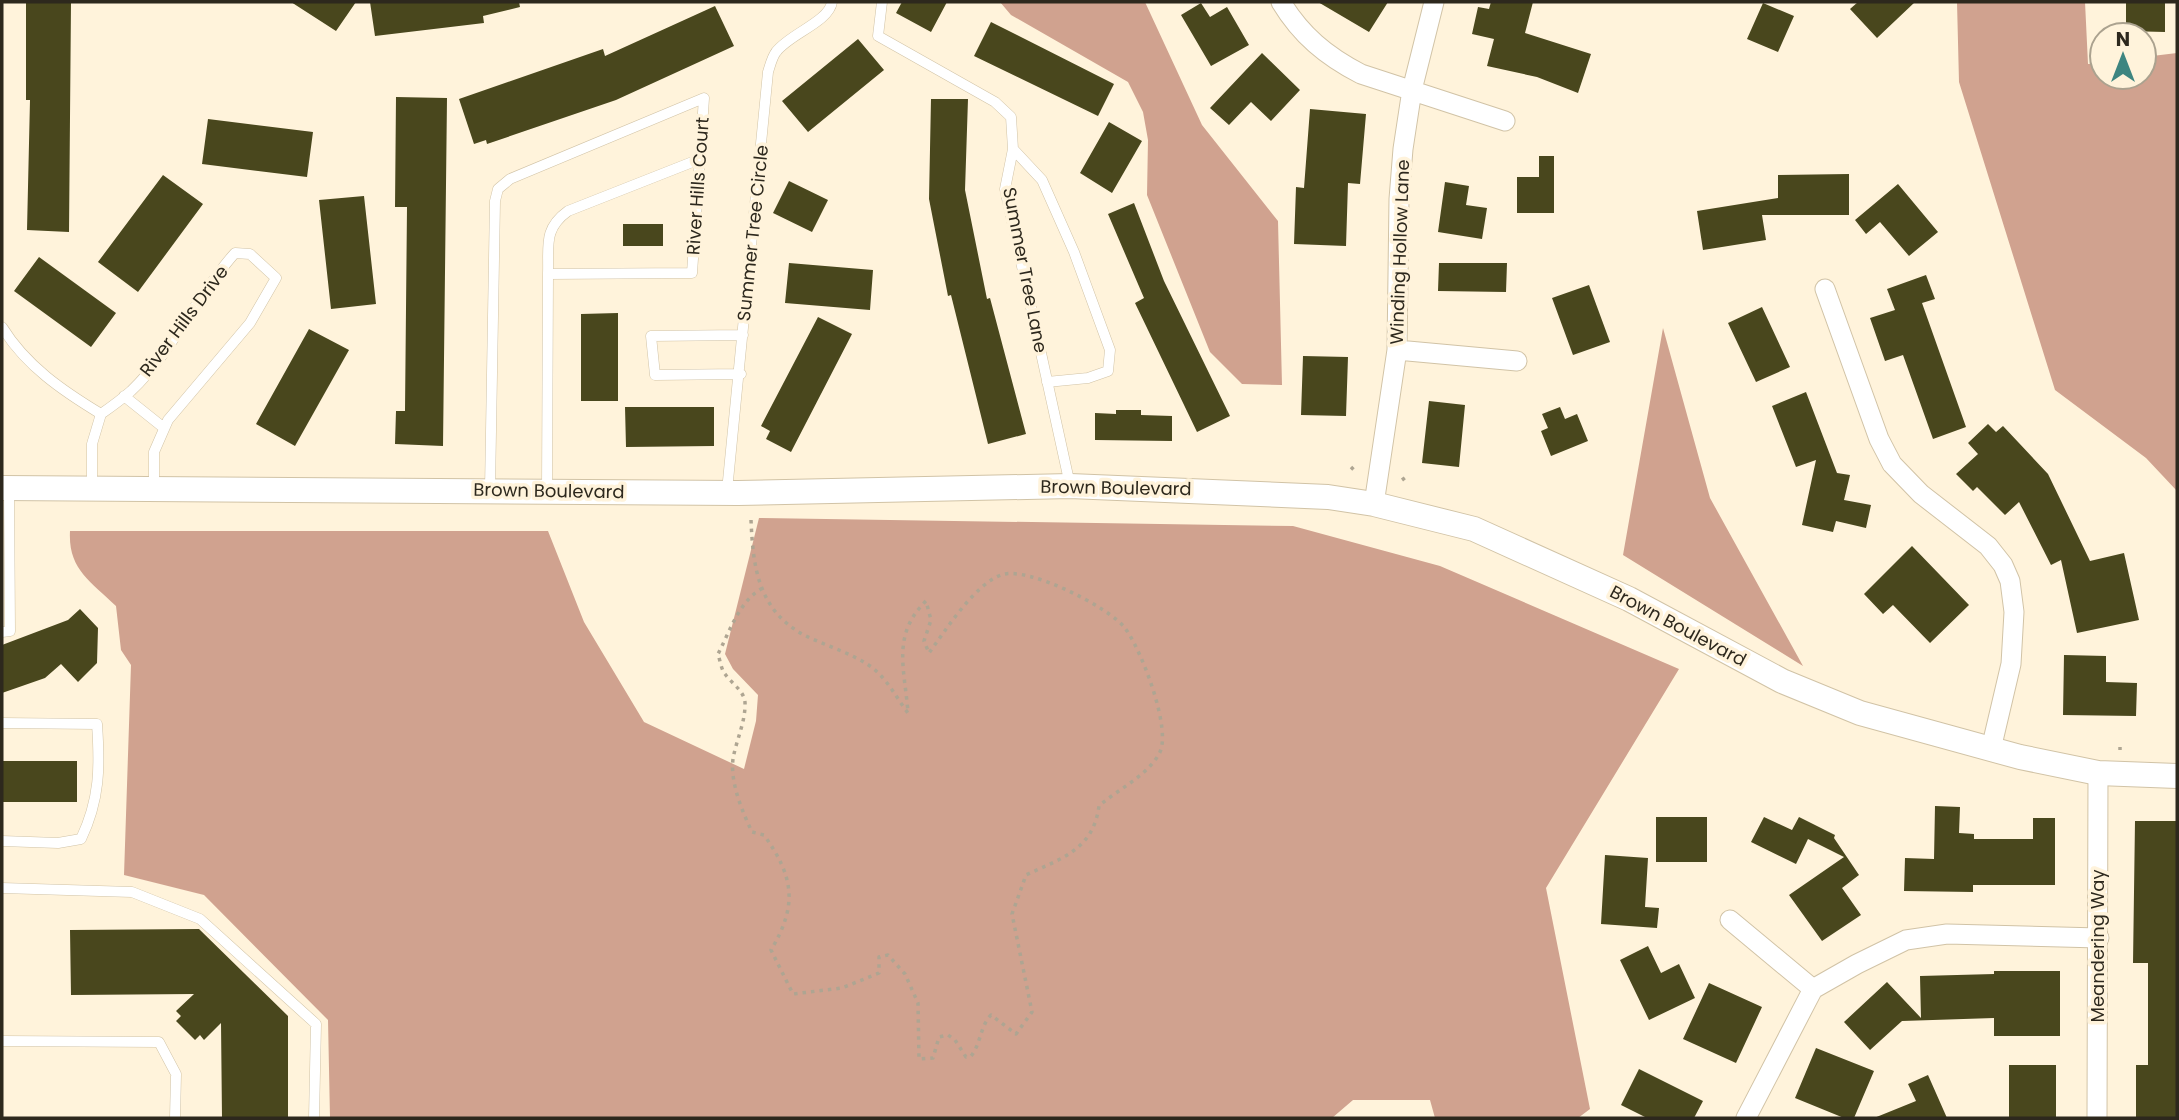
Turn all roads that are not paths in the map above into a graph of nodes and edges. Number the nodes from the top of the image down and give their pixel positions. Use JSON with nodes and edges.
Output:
{"nodes":[{"id":1,"x":832,"y":2,"type":"edge"},
{"id":2,"x":882,"y":2,"type":"edge"},
{"id":3,"x":1280,"y":2,"type":"edge"},
{"id":4,"x":1434,"y":2,"type":"edge"},
{"id":5,"x":1412,"y":90,"type":"junction"},
{"id":6,"x":1505,"y":121,"type":"dead end"},
{"id":7,"x":1013,"y":149,"type":"junction"},
{"id":8,"x":700,"y":159,"type":"junction"},
{"id":9,"x":548,"y":274,"type":"junction"},
{"id":10,"x":1825,"y":289,"type":"dead end"},
{"id":11,"x":2,"y":327,"type":"edge"},
{"id":12,"x":743,"y":335,"type":"junction"},
{"id":13,"x":1397,"y":350,"type":"junction"},
{"id":14,"x":1517,"y":362,"type":"dead end"},
{"id":15,"x":741,"y":374,"type":"junction"},
{"id":16,"x":1047,"y":382,"type":"junction"},
{"id":17,"x":124,"y":396,"type":"junction"},
{"id":18,"x":101,"y":414,"type":"junction"},
{"id":19,"x":164,"y":428,"type":"junction"},
{"id":20,"x":1070,"y":486,"type":"junction"},
{"id":21,"x":5,"y":488,"type":"edge"},
{"id":22,"x":92,"y":488,"type":"junction"},
{"id":23,"x":154,"y":489,"type":"junction"},
{"id":24,"x":490,"y":490,"type":"junction"},
{"id":25,"x":547,"y":491,"type":"junction"},
{"id":26,"x":726,"y":492,"type":"junction"},
{"id":27,"x":1374,"y":504,"type":"junction"},
{"id":28,"x":2,"y":632,"type":"edge"},
{"id":29,"x":2,"y":723,"type":"edge"},
{"id":30,"x":1991,"y":749,"type":"junction"},
{"id":31,"x":2098,"y":773,"type":"junction"},
{"id":32,"x":2177,"y":776,"type":"edge"},
{"id":33,"x":2,"y":841,"type":"edge"},
{"id":34,"x":2,"y":888,"type":"edge"},
{"id":35,"x":1730,"y":920,"type":"dead end"},
{"id":36,"x":2099,"y":938,"type":"junction"},
{"id":37,"x":1813,"y":989,"type":"junction"},
{"id":38,"x":2,"y":1041,"type":"edge"},
{"id":39,"x":175,"y":1118,"type":"edge"},
{"id":40,"x":314,"y":1118,"type":"edge"},
{"id":41,"x":1746,"y":1118,"type":"edge"},
{"id":42,"x":2097,"y":1118,"type":"edge"}],
"edges":[{"from":1,"to":12,"type":"lane","name":"Summer Tree Circle"},
{"from":2,"to":7,"type":"lane","name":"Summer Tree Lane"},
{"from":3,"to":5,"type":"street"},
{"from":4,"to":5,"type":"street","name":"Winding Hollow Lane"},
{"from":5,"to":6,"type":"street"},
{"from":5,"to":13,"type":"street","name":"Winding Hollow Lane"},
{"from":7,"to":16,"type":"lane","name":"Summer Tree Lane"},
{"from":7,"to":16,"type":"lane"},
{"from":8,"to":9,"type":"lane"},
{"from":8,"to":9,"type":"lane","name":"River Hills Court"},
{"from":8,"to":24,"type":"lane","name":"River Hills Court"},
{"from":9,"to":25,"type":"lane"},
{"from":10,"to":30,"type":"street"},
{"from":11,"to":18,"type":"lane"},
{"from":12,"to":15,"type":"lane","name":"Summer Tree Circle"},
{"from":12,"to":15,"type":"lane"},
{"from":13,"to":14,"type":"street"},
{"from":13,"to":27,"type":"street","name":"Winding Hollow Lane"},
{"from":15,"to":26,"type":"lane","name":"Summer Tree Circle"},
{"from":16,"to":20,"type":"lane","name":"Summer Tree Lane"},
{"from":17,"to":18,"type":"lane","name":"River Hills Drive"},
{"from":17,"to":19,"type":"lane"},
{"from":17,"to":19,"type":"lane","name":"River Hills Drive"},
{"from":18,"to":22,"type":"lane"},
{"from":19,"to":23,"type":"lane","name":"River Hills Drive"},
{"from":20,"to":26,"type":"street","name":"Brown Boulevard"},
{"from":20,"to":27,"type":"street","name":"Brown Boulevard"},
{"from":21,"to":22,"type":"street","name":"Brown Boulevard"},
{"from":21,"to":28,"type":"lane"},
{"from":22,"to":23,"type":"street","name":"Brown Boulevard"},
{"from":23,"to":24,"type":"street","name":"Brown Boulevard"},
{"from":24,"to":25,"type":"street","name":"Brown Boulevard"},
{"from":25,"to":26,"type":"street","name":"Brown Boulevard"},
{"from":27,"to":30,"type":"street","name":"Brown Boulevard"},
{"from":29,"to":33,"type":"lane"},
{"from":30,"to":31,"type":"street","name":"Brown Boulevard"},
{"from":31,"to":32,"type":"street","name":"Brown Boulevard"},
{"from":31,"to":36,"type":"street","name":"Meandering Way"},
{"from":34,"to":40,"type":"lane"},
{"from":35,"to":37,"type":"street"},
{"from":36,"to":37,"type":"street"},
{"from":36,"to":42,"type":"street","name":"Meandering Way"},
{"from":37,"to":41,"type":"street"},
{"from":38,"to":39,"type":"lane"}]}
